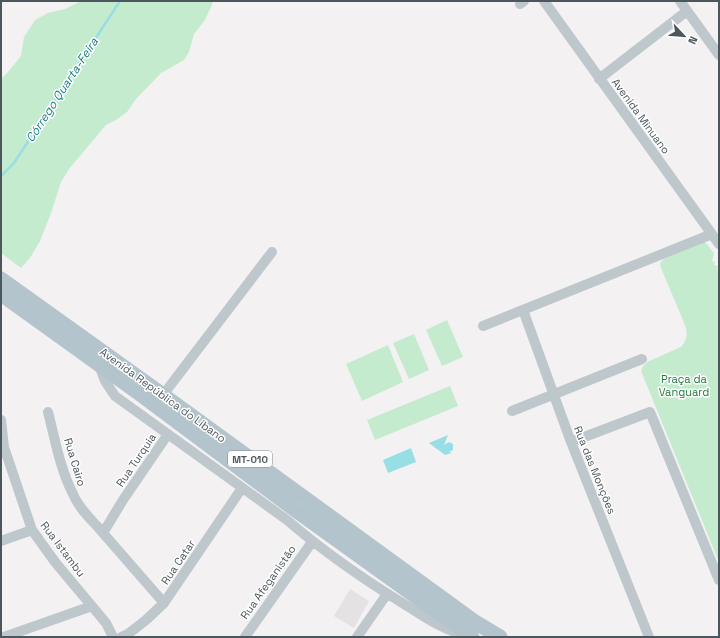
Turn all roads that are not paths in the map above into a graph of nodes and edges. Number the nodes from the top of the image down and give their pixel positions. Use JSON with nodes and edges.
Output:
{"nodes":[{"id":1,"x":544,"y":1,"type":"edge"},
{"id":2,"x":680,"y":1,"type":"edge"},
{"id":3,"x":687,"y":11,"type":"junction"},
{"id":4,"x":719,"y":54,"type":"edge"},
{"id":5,"x":599,"y":79,"type":"junction"},
{"id":6,"x":712,"y":234,"type":"junction"},
{"id":7,"x":719,"y":244,"type":"edge"},
{"id":8,"x":272,"y":252,"type":"dead end"},
{"id":9,"x":1,"y":279,"type":"edge"},
{"id":10,"x":1,"y":294,"type":"edge"},
{"id":11,"x":523,"y":310,"type":"junction"},
{"id":12,"x":483,"y":326,"type":"dead end"},
{"id":13,"x":642,"y":359,"type":"dead end"},
{"id":14,"x":100,"y":365,"type":"junction"},
{"id":15,"x":163,"y":395,"type":"junction"},
{"id":16,"x":553,"y":395,"type":"junction"},
{"id":17,"x":512,"y":411,"type":"dead end"},
{"id":18,"x":48,"y":412,"type":"dead end"},
{"id":19,"x":1,"y":420,"type":"edge"},
{"id":20,"x":168,"y":434,"type":"junction"},
{"id":21,"x":571,"y":442,"type":"junction"},
{"id":22,"x":2,"y":448,"type":"edge"},
{"id":23,"x":242,"y":488,"type":"junction"},
{"id":24,"x":290,"y":515,"type":"junction"},
{"id":25,"x":32,"y":530,"type":"junction"},
{"id":26,"x":103,"y":533,"type":"junction"},
{"id":27,"x":1,"y":541,"type":"edge"},
{"id":28,"x":312,"y":542,"type":"junction"},
{"id":29,"x":719,"y":580,"type":"edge"},
{"id":30,"x":387,"y":594,"type":"junction"},
{"id":31,"x":164,"y":603,"type":"junction"},
{"id":32,"x":92,"y":606,"type":"junction"},
{"id":33,"x":4,"y":637,"type":"edge"},
{"id":34,"x":113,"y":637,"type":"edge"},
{"id":35,"x":121,"y":637,"type":"edge"},
{"id":36,"x":245,"y":637,"type":"edge"},
{"id":37,"x":357,"y":637,"type":"edge"},
{"id":38,"x":470,"y":637,"type":"edge"},
{"id":39,"x":500,"y":637,"type":"edge"},
{"id":40,"x":649,"y":637,"type":"edge"}],
"edges":[{"from":1,"to":5,"type":"street","name":"Avenida Minuano"},
{"from":2,"to":3,"type":"street"},
{"from":3,"to":4,"type":"street"},
{"from":3,"to":5,"type":"street"},
{"from":5,"to":6,"type":"street","name":"Avenida Minuano"},
{"from":6,"to":7,"type":"street","name":"Avenida Minuano"},
{"from":6,"to":11,"type":"street"},
{"from":8,"to":15,"type":"street"},
{"from":9,"to":15,"type":"main road","name":"Avenida República do Líbano","number":"MT-010"},
{"from":10,"to":14,"type":"main road","name":"Avenida República do Líbano","number":"MT-010"},
{"from":11,"to":12,"type":"street"},
{"from":11,"to":16,"type":"street","name":"Rua das Monções"},
{"from":13,"to":16,"type":"street"},
{"from":14,"to":20,"type":"street","name":"Avenida República do Líbano"},
{"from":14,"to":24,"type":"main road","name":"Avenida República do Líbano","number":"MT-010"},
{"from":15,"to":39,"type":"main road","name":"Avenida República do Líbano","number":"MT-010"},
{"from":16,"to":17,"type":"street"},
{"from":16,"to":21,"type":"street","name":"Rua das Monções"},
{"from":18,"to":26,"type":"street","name":"Rua Cairo"},
{"from":19,"to":22,"type":"street","name":"Rua Istambu"},
{"from":20,"to":23,"type":"street","name":"Avenida República do Líbano"},
{"from":20,"to":26,"type":"street","name":"Rua Turquia"},
{"from":21,"to":29,"type":"street"},
{"from":21,"to":40,"type":"street","name":"Rua das Monções"},
{"from":22,"to":25,"type":"street","name":"Rua Istambu"},
{"from":23,"to":24,"type":"street","name":"Avenida República do Líbano"},
{"from":23,"to":31,"type":"street","name":"Rua Catar"},
{"from":24,"to":28,"type":"street","name":"Avenida República do Líbano"},
{"from":24,"to":38,"type":"main road","name":"Avenida República do Líbano","number":"MT-010"},
{"from":25,"to":27,"type":"street"},
{"from":25,"to":32,"type":"street","name":"Rua Istambu"},
{"from":26,"to":31,"type":"street","name":"Rua Cairo"},
{"from":28,"to":30,"type":"street","name":"Avenida República do Líbano"},
{"from":28,"to":36,"type":"street","name":"Rua Afeganistão"},
{"from":30,"to":37,"type":"street"},
{"from":30,"to":38,"type":"street","name":"Avenida República do Líbano"},
{"from":31,"to":35,"type":"street","name":"Rua Catar"},
{"from":32,"to":33,"type":"street"},
{"from":32,"to":34,"type":"street","name":"Rua Istambu"}]}
